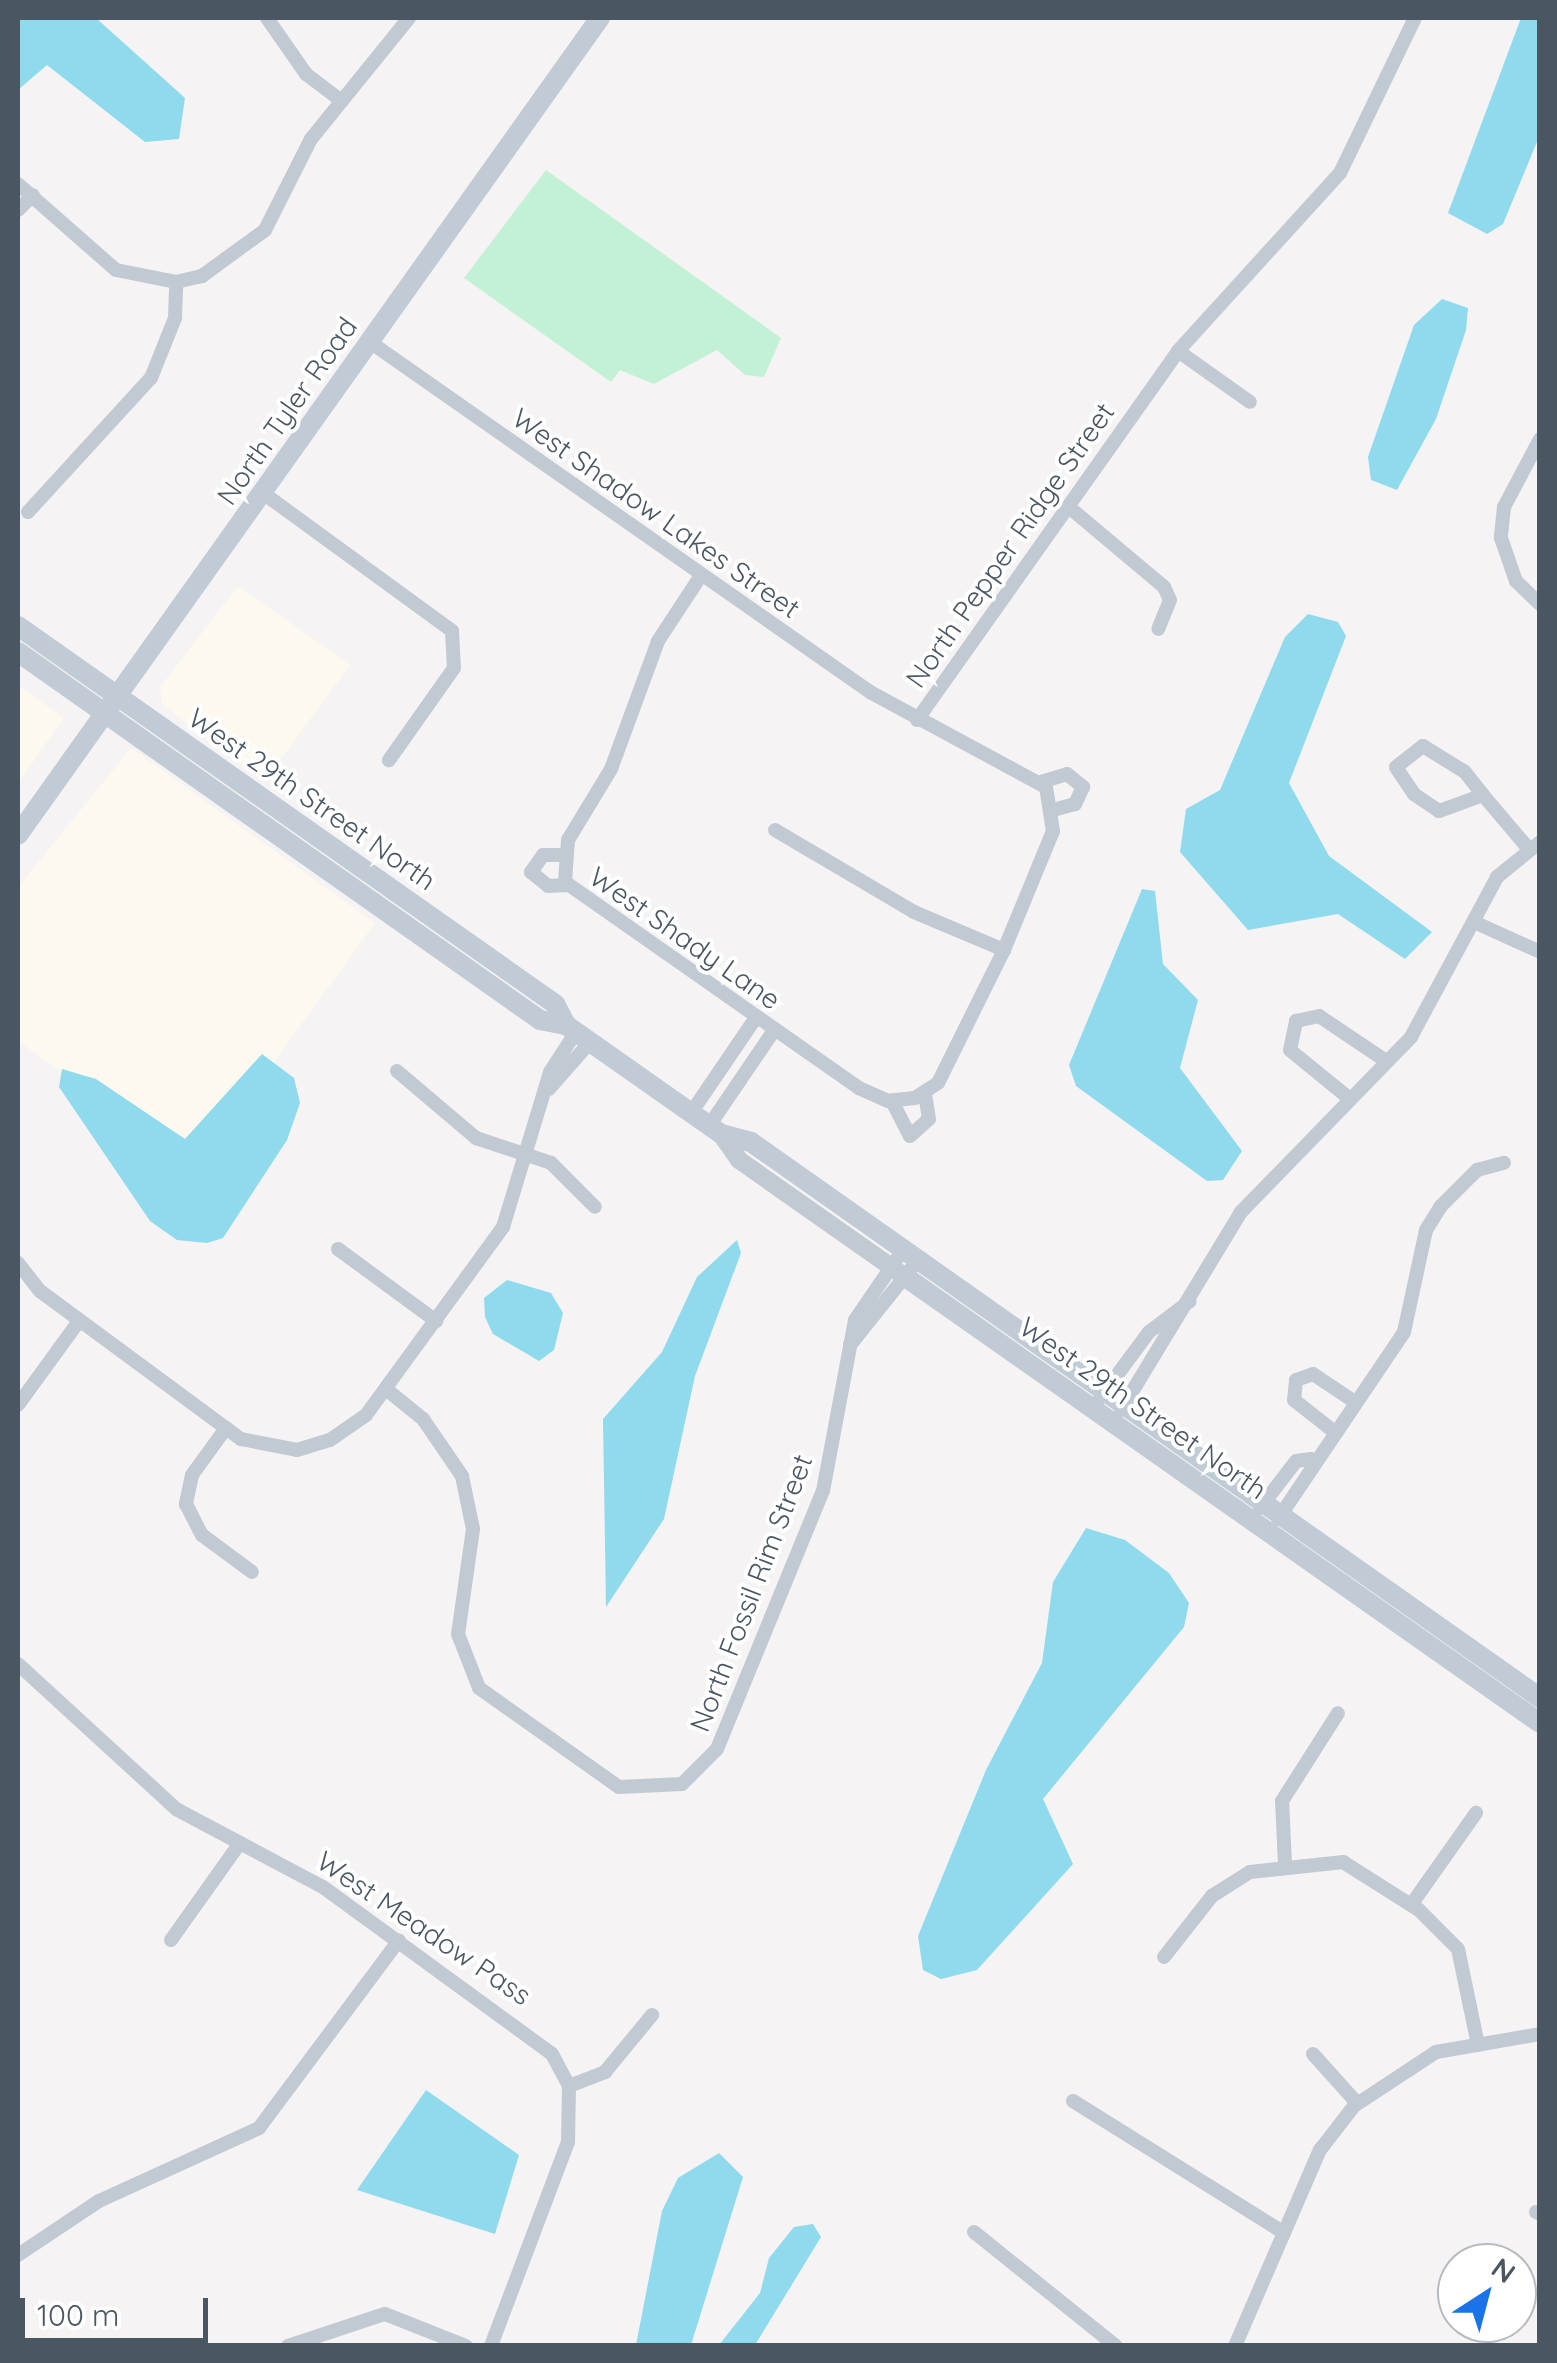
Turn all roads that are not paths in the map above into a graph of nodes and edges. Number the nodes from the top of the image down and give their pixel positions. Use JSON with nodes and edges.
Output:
{"nodes":[{"id":1,"x":267,"y":18,"type":"edge"},
{"id":2,"x":409,"y":18,"type":"edge"},
{"id":3,"x":600,"y":18,"type":"edge"},
{"id":4,"x":1415,"y":18,"type":"edge"},
{"id":5,"x":339,"y":99,"type":"junction"},
{"id":6,"x":18,"y":184,"type":"edge"},
{"id":7,"x":33,"y":195,"type":"junction"},
{"id":8,"x":18,"y":210,"type":"edge"},
{"id":9,"x":176,"y":282,"type":"junction"},
{"id":10,"x":370,"y":342,"type":"junction"},
{"id":11,"x":1178,"y":351,"type":"junction"},
{"id":12,"x":1250,"y":402,"type":"dead end"},
{"id":13,"x":1540,"y":439,"type":"edge"},
{"id":14,"x":263,"y":493,"type":"junction"},
{"id":15,"x":1070,"y":508,"type":"junction"},
{"id":16,"x":28,"y":512,"type":"dead end"},
{"id":17,"x":700,"y":578,"type":"junction"},
{"id":18,"x":1540,"y":604,"type":"edge"},
{"id":19,"x":18,"y":626,"type":"edge"},
{"id":20,"x":1158,"y":629,"type":"dead end"},
{"id":21,"x":18,"y":652,"type":"edge"},
{"id":22,"x":118,"y":695,"type":"junction"},
{"id":23,"x":104,"y":713,"type":"junction"},
{"id":24,"x":917,"y":720,"type":"junction"},
{"id":25,"x":388,"y":760,"type":"dead end"},
{"id":26,"x":1041,"y":782,"type":"junction"},
{"id":27,"x":1484,"y":795,"type":"junction"},
{"id":28,"x":1056,"y":809,"type":"junction"},
{"id":29,"x":775,"y":830,"type":"dead end"},
{"id":30,"x":18,"y":835,"type":"edge"},
{"id":31,"x":1534,"y":845,"type":"edge"},
{"id":32,"x":323,"y":853,"type":"junction"},
{"id":33,"x":564,"y":855,"type":"junction"},
{"id":34,"x":567,"y":885,"type":"junction"},
{"id":35,"x":1474,"y":922,"type":"junction"},
{"id":36,"x":1004,"y":950,"type":"junction"},
{"id":37,"x":1540,"y":952,"type":"edge"},
{"id":38,"x":755,"y":1019,"type":"junction"},
{"id":39,"x":773,"y":1032,"type":"junction"},
{"id":40,"x":578,"y":1033,"type":"junction"},
{"id":41,"x":1386,"y":1061,"type":"junction"},
{"id":42,"x":398,"y":1071,"type":"dead end"},
{"id":43,"x":925,"y":1093,"type":"junction"},
{"id":44,"x":1350,"y":1099,"type":"junction"},
{"id":45,"x":892,"y":1101,"type":"junction"},
{"id":46,"x":691,"y":1113,"type":"junction"},
{"id":47,"x":715,"y":1130,"type":"junction"},
{"id":48,"x":522,"y":1153,"type":"junction"},
{"id":49,"x":1504,"y":1163,"type":"dead end"},
{"id":50,"x":595,"y":1207,"type":"dead end"},
{"id":51,"x":338,"y":1249,"type":"dead end"},
{"id":52,"x":18,"y":1263,"type":"edge"},
{"id":53,"x":905,"y":1264,"type":"junction"},
{"id":54,"x":1195,"y":1298,"type":"junction"},
{"id":55,"x":869,"y":1300,"type":"junction"},
{"id":56,"x":884,"y":1310,"type":"junction"},
{"id":57,"x":78,"y":1320,"type":"junction"},
{"id":58,"x":436,"y":1320,"type":"junction"},
{"id":59,"x":850,"y":1345,"type":"junction"},
{"id":60,"x":386,"y":1390,"type":"junction"},
{"id":61,"x":1100,"y":1399,"type":"junction"},
{"id":62,"x":1354,"y":1402,"type":"junction"},
{"id":63,"x":18,"y":1405,"type":"edge"},
{"id":64,"x":1120,"y":1412,"type":"junction"},
{"id":65,"x":226,"y":1428,"type":"junction"},
{"id":66,"x":1332,"y":1430,"type":"junction"},
{"id":67,"x":1266,"y":1517,"type":"junction"},
{"id":68,"x":252,"y":1572,"type":"dead end"},
{"id":69,"x":18,"y":1664,"type":"edge"},
{"id":70,"x":1503,"y":1685,"type":"junction"},
{"id":71,"x":1540,"y":1698,"type":"edge"},
{"id":72,"x":1338,"y":1714,"type":"dead end"},
{"id":73,"x":1540,"y":1723,"type":"edge"},
{"id":74,"x":1476,"y":1813,"type":"dead end"},
{"id":75,"x":240,"y":1843,"type":"junction"},
{"id":76,"x":1285,"y":1864,"type":"junction"},
{"id":77,"x":1411,"y":1905,"type":"junction"},
{"id":78,"x":171,"y":1940,"type":"dead end"},
{"id":79,"x":399,"y":1940,"type":"junction"},
{"id":80,"x":1164,"y":1957,"type":"dead end"},
{"id":81,"x":652,"y":2014,"type":"dead end"},
{"id":82,"x":1540,"y":2034,"type":"edge"},
{"id":83,"x":1478,"y":2044,"type":"junction"},
{"id":84,"x":1312,"y":2054,"type":"dead end"},
{"id":85,"x":569,"y":2086,"type":"junction"},
{"id":86,"x":1073,"y":2101,"type":"dead end"},
{"id":87,"x":1357,"y":2103,"type":"junction"},
{"id":88,"x":974,"y":2232,"type":"dead end"},
{"id":89,"x":1284,"y":2233,"type":"junction"},
{"id":90,"x":18,"y":2255,"type":"edge"},
{"id":91,"x":288,"y":2346,"type":"edge"},
{"id":92,"x":466,"y":2346,"type":"edge"},
{"id":93,"x":491,"y":2346,"type":"edge"},
{"id":94,"x":1116,"y":2346,"type":"edge"},
{"id":95,"x":1235,"y":2346,"type":"edge"}],
"edges":[{"from":1,"to":5,"type":"street"},
{"from":2,"to":5,"type":"street"},
{"from":3,"to":10,"type":"main road","name":"North Tyler Road"},
{"from":4,"to":11,"type":"street","name":"North Pepper Ridge Street"},
{"from":5,"to":9,"type":"street"},
{"from":6,"to":7,"type":"street"},
{"from":7,"to":8,"type":"street"},
{"from":7,"to":9,"type":"street"},
{"from":9,"to":16,"type":"street"},
{"from":10,"to":14,"type":"main road","name":"North Tyler Road"},
{"from":10,"to":17,"type":"street","name":"West Shadow Lakes Street"},
{"from":11,"to":12,"type":"street"},
{"from":11,"to":15,"type":"street","name":"North Pepper Ridge Street"},
{"from":13,"to":18,"type":"street"},
{"from":14,"to":22,"type":"main road","name":"North Tyler Road"},
{"from":14,"to":25,"type":"street"},
{"from":15,"to":20,"type":"street"},
{"from":15,"to":24,"type":"street","name":"North Pepper Ridge Street"},
{"from":17,"to":24,"type":"street","name":"West Shadow Lakes Street"},
{"from":17,"to":33,"type":"street"},
{"from":19,"to":22,"type":"main road","name":"West 29th Street North"},
{"from":21,"to":23,"type":"main road","name":"West 29th Street North"},
{"from":22,"to":23,"type":"main road","name":"North Tyler Road"},
{"from":22,"to":32,"type":"main road","name":"West 29th Street North"},
{"from":23,"to":30,"type":"main road","name":"North Tyler Road"},
{"from":23,"to":32,"type":"main road","name":"West 29th Street North"},
{"from":24,"to":26,"type":"street","name":"North Pepper Ridge Street"},
{"from":26,"to":28,"type":"street"},
{"from":26,"to":28,"type":"street","name":"North Pepper Ridge Street"},
{"from":27,"to":27,"type":"street"},
{"from":27,"to":31,"type":"street"},
{"from":28,"to":36,"type":"street"},
{"from":29,"to":36,"type":"street"},
{"from":31,"to":35,"type":"street"},
{"from":32,"to":40,"type":"main road","name":"West 29th Street North"},
{"from":33,"to":34,"type":"street"},
{"from":33,"to":34,"type":"street","name":"West Shady Lane"},
{"from":34,"to":38,"type":"street","name":"West Shady Lane"},
{"from":35,"to":37,"type":"street"},
{"from":35,"to":41,"type":"street"},
{"from":36,"to":43,"type":"street"},
{"from":38,"to":39,"type":"street","name":"West Shady Lane"},
{"from":38,"to":46,"type":"street"},
{"from":39,"to":45,"type":"street"},
{"from":39,"to":47,"type":"street"},
{"from":40,"to":46,"type":"main road","name":"West 29th Street North"},
{"from":40,"to":48,"type":"street"},
{"from":41,"to":44,"type":"street"},
{"from":41,"to":44,"type":"street"},
{"from":42,"to":48,"type":"street"},
{"from":43,"to":45,"type":"street"},
{"from":43,"to":45,"type":"street"},
{"from":44,"to":54,"type":"street"},
{"from":46,"to":47,"type":"main road","name":"West 29th Street North"},
{"from":47,"to":53,"type":"main road","name":"West 29th Street North"},
{"from":48,"to":50,"type":"street"},
{"from":48,"to":58,"type":"street"},
{"from":49,"to":62,"type":"street"},
{"from":51,"to":58,"type":"street"},
{"from":52,"to":57,"type":"street"},
{"from":53,"to":55,"type":"street","name":"North Fossil Rim Street"},
{"from":53,"to":56,"type":"street"},
{"from":53,"to":61,"type":"main road","name":"West 29th Street North"},
{"from":54,"to":61,"type":"street"},
{"from":54,"to":64,"type":"street"},
{"from":55,"to":56,"type":"street"},
{"from":55,"to":59,"type":"street","name":"North Fossil Rim Street"},
{"from":56,"to":59,"type":"street"},
{"from":57,"to":63,"type":"street"},
{"from":57,"to":65,"type":"street"},
{"from":58,"to":60,"type":"street"},
{"from":59,"to":60,"type":"street","name":"North Fossil Rim Street"},
{"from":60,"to":65,"type":"street"},
{"from":61,"to":64,"type":"main road","name":"West 29th Street North"},
{"from":62,"to":66,"type":"street"},
{"from":62,"to":66,"type":"street"},
{"from":64,"to":67,"type":"main road","name":"West 29th Street North"},
{"from":65,"to":68,"type":"street"},
{"from":66,"to":67,"type":"street"},
{"from":67,"to":70,"type":"main road","name":"West 29th Street North"},
{"from":69,"to":75,"type":"street","name":"West Meadow Pass"},
{"from":70,"to":71,"type":"main road","name":"West 29th Street North"},
{"from":70,"to":73,"type":"main road","name":"West 29th Street North"},
{"from":72,"to":76,"type":"street"},
{"from":74,"to":77,"type":"street"},
{"from":75,"to":78,"type":"street"},
{"from":75,"to":79,"type":"street","name":"West Meadow Pass"},
{"from":76,"to":77,"type":"street"},
{"from":76,"to":80,"type":"street"},
{"from":77,"to":83,"type":"street"},
{"from":79,"to":85,"type":"street","name":"West Meadow Pass"},
{"from":79,"to":90,"type":"street"},
{"from":81,"to":85,"type":"street"},
{"from":82,"to":83,"type":"street"},
{"from":83,"to":87,"type":"street"},
{"from":84,"to":87,"type":"street"},
{"from":85,"to":93,"type":"street"},
{"from":86,"to":89,"type":"street"},
{"from":87,"to":89,"type":"street"},
{"from":88,"to":94,"type":"street"},
{"from":89,"to":95,"type":"street"},
{"from":91,"to":92,"type":"street"}]}
